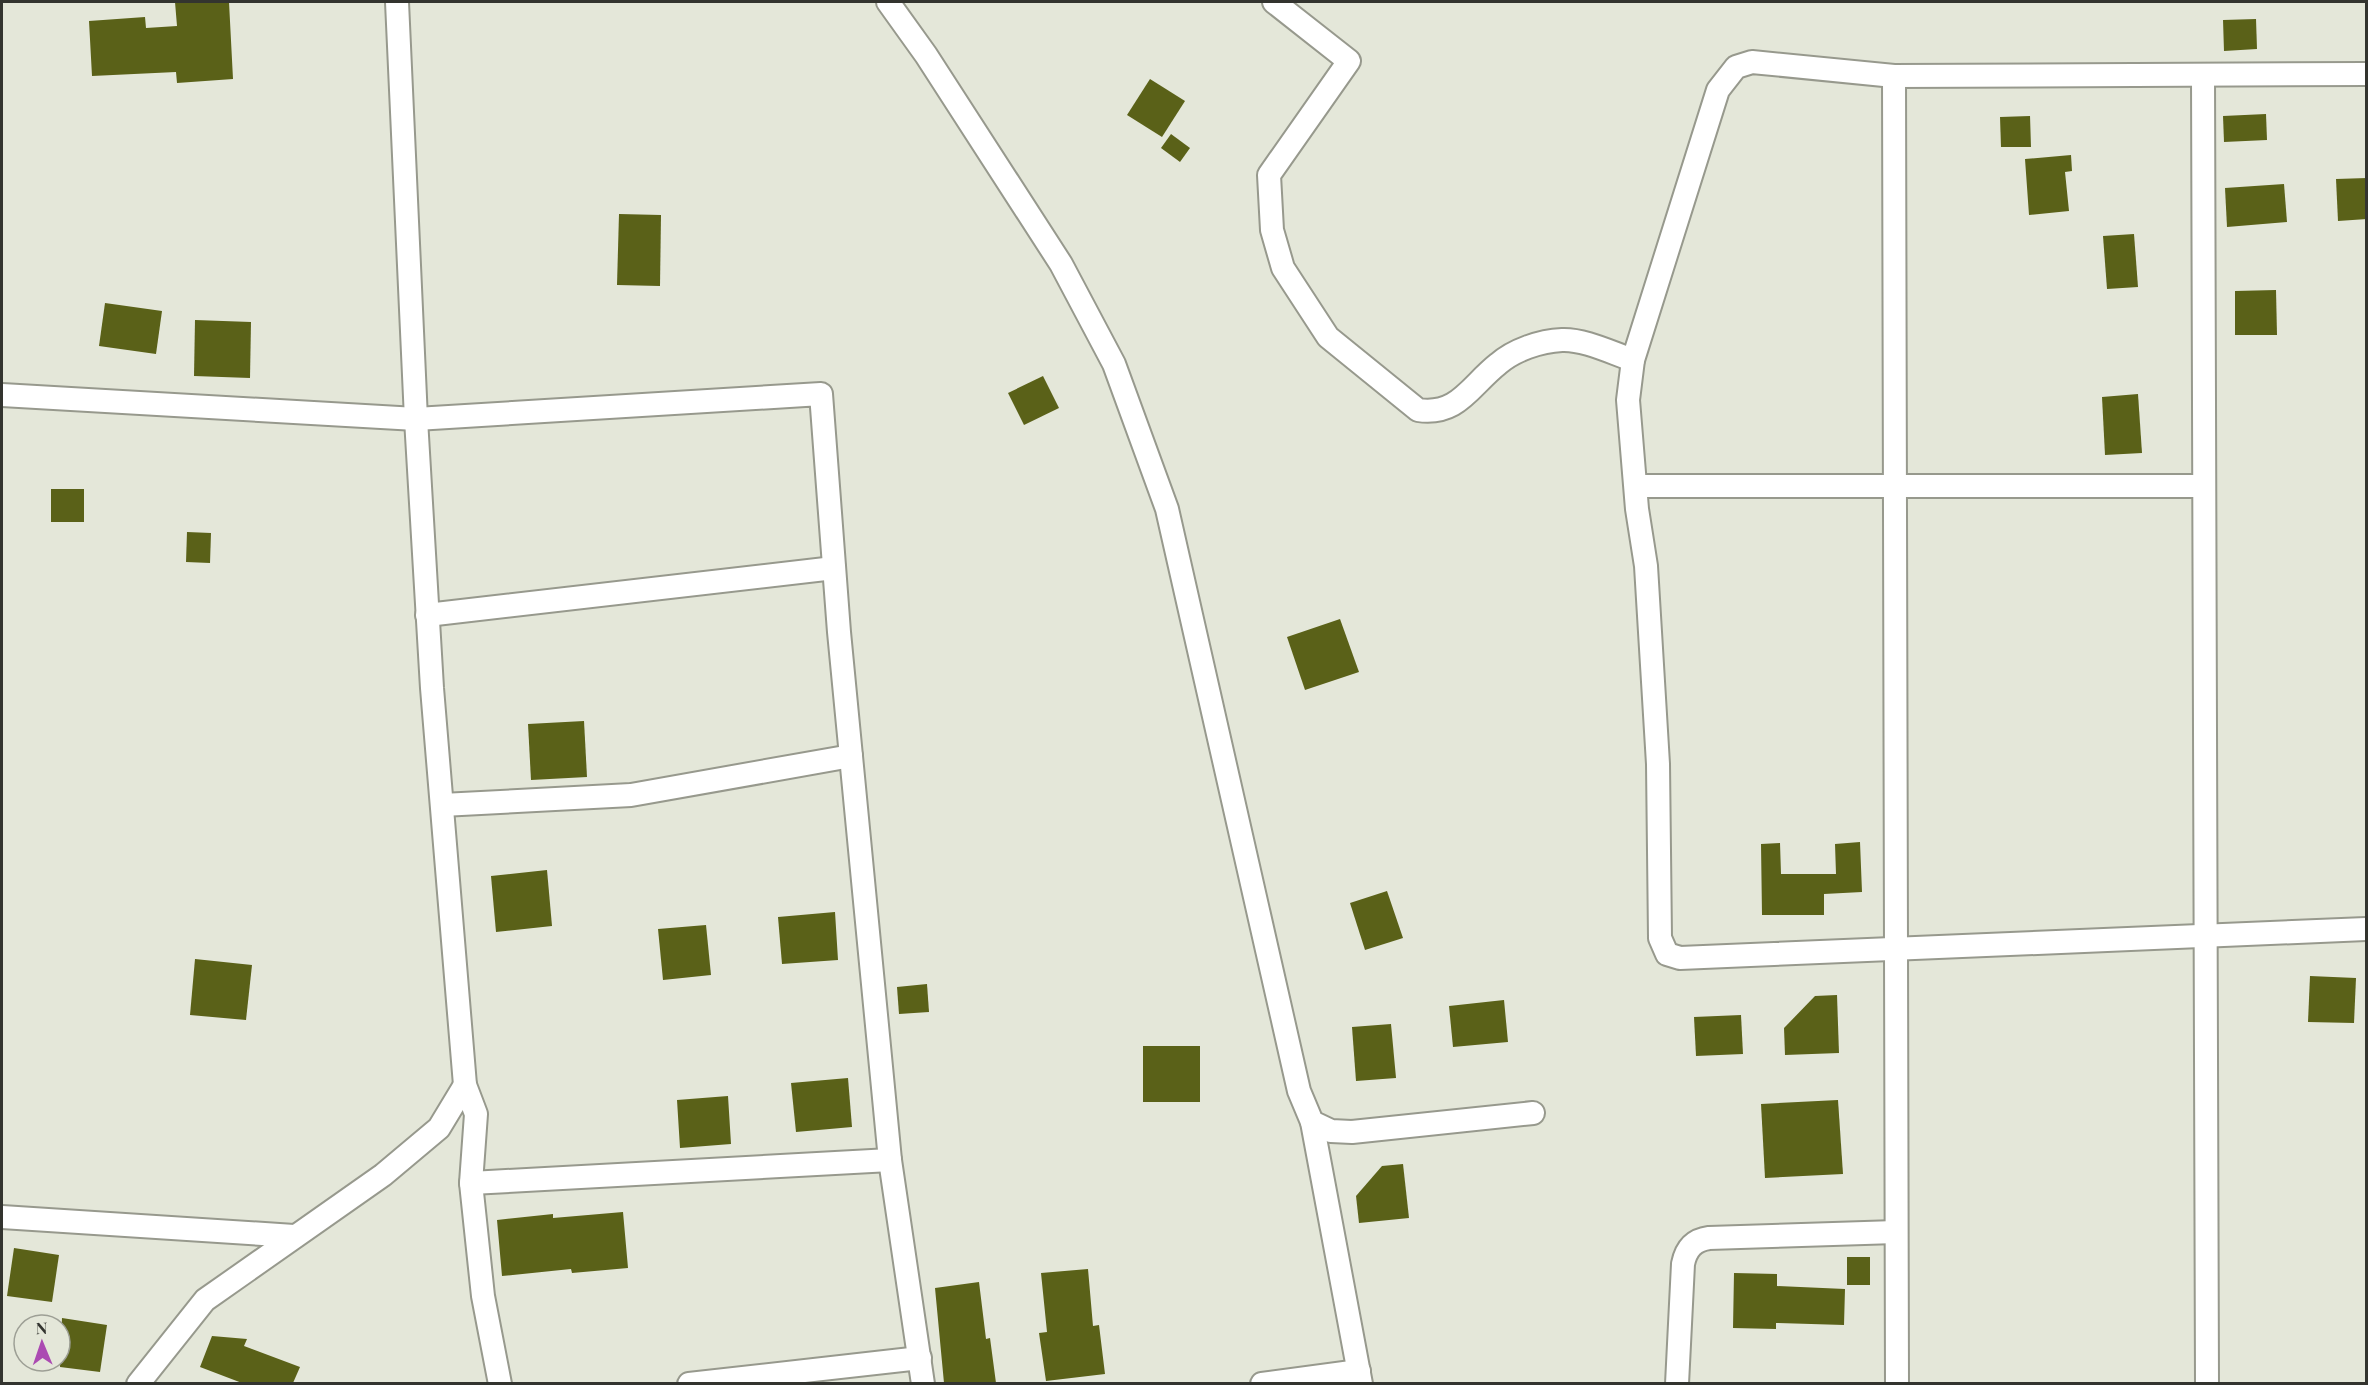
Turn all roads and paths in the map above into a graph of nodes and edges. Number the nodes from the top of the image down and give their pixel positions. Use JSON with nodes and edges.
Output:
{"nodes":[{"id":1,"x":397,"y":2,"type":"edge"},
{"id":2,"x":888,"y":2,"type":"edge"},
{"id":3,"x":1274,"y":2,"type":"edge"},
{"id":4,"x":2367,"y":74,"type":"edge"},
{"id":5,"x":1894,"y":76,"type":"junction"},
{"id":6,"x":2203,"y":76,"type":"junction"},
{"id":7,"x":1633,"y":360,"type":"junction"},
{"id":8,"x":2,"y":395,"type":"edge"},
{"id":9,"x":416,"y":419,"type":"junction"},
{"id":10,"x":1896,"y":485,"type":"junction"},
{"id":11,"x":1636,"y":486,"type":"junction"},
{"id":12,"x":2203,"y":486,"type":"junction"},
{"id":13,"x":834,"y":568,"type":"junction"},
{"id":14,"x":427,"y":615,"type":"junction"},
{"id":15,"x":851,"y":756,"type":"junction"},
{"id":16,"x":442,"y":805,"type":"junction"},
{"id":17,"x":2367,"y":929,"type":"edge"},
{"id":18,"x":2206,"y":935,"type":"junction"},
{"id":19,"x":1896,"y":948,"type":"junction"},
{"id":20,"x":465,"y":1085,"type":"junction"},
{"id":21,"x":1533,"y":1113,"type":"dead end"},
{"id":22,"x":1312,"y":1122,"type":"junction"},
{"id":23,"x":890,"y":1160,"type":"junction"},
{"id":24,"x":471,"y":1183,"type":"junction"},
{"id":25,"x":2,"y":1217,"type":"edge"},
{"id":26,"x":1896,"y":1232,"type":"junction"},
{"id":27,"x":294,"y":1236,"type":"junction"},
{"id":28,"x":920,"y":1358,"type":"junction"},
{"id":29,"x":1360,"y":1377,"type":"edge"},
{"id":30,"x":138,"y":1383,"type":"edge"},
{"id":31,"x":500,"y":1383,"type":"edge"},
{"id":32,"x":689,"y":1383,"type":"edge"},
{"id":33,"x":923,"y":1383,"type":"edge"},
{"id":34,"x":1263,"y":1383,"type":"edge"},
{"id":35,"x":1677,"y":1383,"type":"edge"},
{"id":36,"x":1897,"y":1383,"type":"edge"},
{"id":37,"x":2207,"y":1383,"type":"edge"}],
"edges":[{"from":1,"to":9,"type":"street"},
{"from":2,"to":22,"type":"street"},
{"from":3,"to":7,"type":"street"},
{"from":4,"to":6,"type":"street"},
{"from":5,"to":6,"type":"street"},
{"from":5,"to":7,"type":"street"},
{"from":5,"to":10,"type":"street"},
{"from":6,"to":12,"type":"street"},
{"from":7,"to":11,"type":"street"},
{"from":8,"to":9,"type":"street"},
{"from":9,"to":13,"type":"street"},
{"from":9,"to":14,"type":"street"},
{"from":10,"to":11,"type":"street"},
{"from":10,"to":12,"type":"street"},
{"from":10,"to":19,"type":"street"},
{"from":11,"to":19,"type":"street"},
{"from":12,"to":18,"type":"street"},
{"from":13,"to":14,"type":"street"},
{"from":13,"to":15,"type":"street"},
{"from":14,"to":16,"type":"street"},
{"from":15,"to":16,"type":"street"},
{"from":15,"to":23,"type":"street"},
{"from":16,"to":20,"type":"street"},
{"from":17,"to":18,"type":"street"},
{"from":18,"to":19,"type":"street"},
{"from":18,"to":37,"type":"street"},
{"from":19,"to":26,"type":"street"},
{"from":20,"to":24,"type":"street"},
{"from":20,"to":27,"type":"street"},
{"from":21,"to":22,"type":"street"},
{"from":22,"to":29,"type":"street"},
{"from":23,"to":24,"type":"street"},
{"from":23,"to":28,"type":"street"},
{"from":24,"to":31,"type":"street"},
{"from":25,"to":27,"type":"street"},
{"from":26,"to":35,"type":"street"},
{"from":26,"to":36,"type":"street"},
{"from":27,"to":30,"type":"street"},
{"from":28,"to":32,"type":"street"},
{"from":28,"to":33,"type":"street"},
{"from":29,"to":34,"type":"street"}]}
